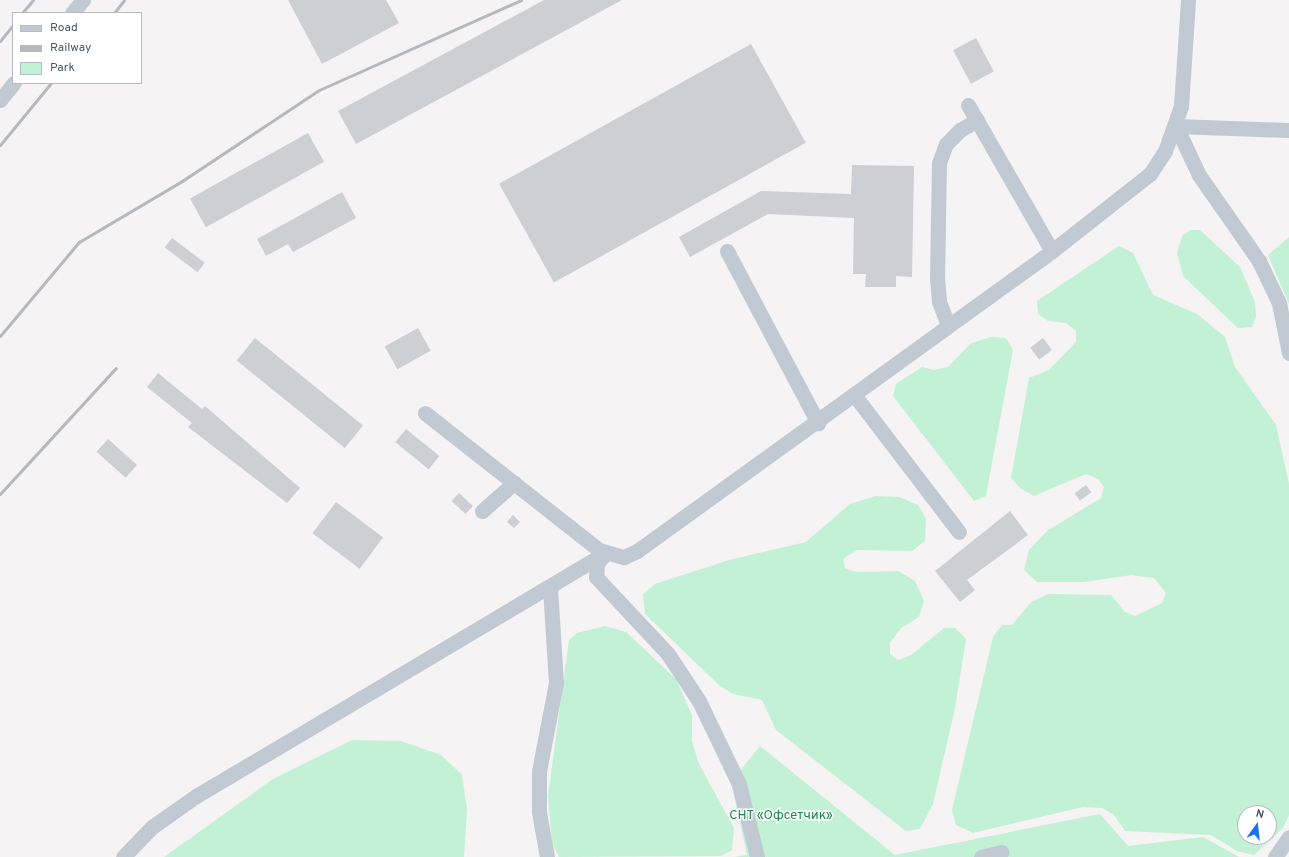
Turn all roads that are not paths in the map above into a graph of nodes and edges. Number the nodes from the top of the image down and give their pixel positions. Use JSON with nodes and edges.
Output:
{"nodes":[{"id":1,"x":83,"y":0,"type":"edge"},
{"id":2,"x":1188,"y":0,"type":"edge"},
{"id":3,"x":73,"y":12,"type":"edge"},
{"id":4,"x":13,"y":84,"type":"edge"},
{"id":5,"x":0,"y":100,"type":"edge"},
{"id":6,"x":968,"y":105,"type":"dead end"},
{"id":7,"x":977,"y":120,"type":"junction"},
{"id":8,"x":1176,"y":126,"type":"junction"},
{"id":9,"x":1289,"y":130,"type":"edge"},
{"id":10,"x":1052,"y":250,"type":"junction"},
{"id":11,"x":727,"y":251,"type":"dead end"},
{"id":12,"x":1284,"y":301,"type":"edge"},
{"id":13,"x":948,"y":325,"type":"junction"},
{"id":14,"x":1289,"y":353,"type":"edge"},
{"id":15,"x":855,"y":396,"type":"junction"},
{"id":16,"x":425,"y":413,"type":"dead end"},
{"id":17,"x":818,"y":423,"type":"junction"},
{"id":18,"x":514,"y":483,"type":"junction"},
{"id":19,"x":482,"y":511,"type":"dead end"},
{"id":20,"x":959,"y":532,"type":"dead end"},
{"id":21,"x":605,"y":553,"type":"junction"},
{"id":22,"x":550,"y":587,"type":"junction"},
{"id":23,"x":1289,"y":837,"type":"edge"},
{"id":24,"x":1001,"y":852,"type":"dead end"},
{"id":25,"x":123,"y":857,"type":"edge"},
{"id":26,"x":548,"y":857,"type":"edge"},
{"id":27,"x":757,"y":857,"type":"edge"},
{"id":28,"x":981,"y":857,"type":"edge"},
{"id":29,"x":1275,"y":857,"type":"edge"}],
"edges":[{"from":1,"to":3,"type":"street"},
{"from":2,"to":8,"type":"street"},
{"from":4,"to":5,"type":"street"},
{"from":6,"to":7,"type":"street"},
{"from":7,"to":10,"type":"street"},
{"from":7,"to":13,"type":"street"},
{"from":8,"to":9,"type":"street"},
{"from":8,"to":10,"type":"street"},
{"from":8,"to":12,"type":"street"},
{"from":10,"to":13,"type":"street"},
{"from":11,"to":17,"type":"street"},
{"from":12,"to":14,"type":"street"},
{"from":13,"to":15,"type":"street"},
{"from":15,"to":17,"type":"street"},
{"from":15,"to":20,"type":"street"},
{"from":16,"to":18,"type":"street"},
{"from":17,"to":21,"type":"street"},
{"from":18,"to":19,"type":"street"},
{"from":18,"to":21,"type":"street"},
{"from":21,"to":22,"type":"street"},
{"from":21,"to":27,"type":"street"},
{"from":22,"to":25,"type":"street"},
{"from":22,"to":26,"type":"street"},
{"from":23,"to":29,"type":"street"},
{"from":24,"to":28,"type":"street"}]}
